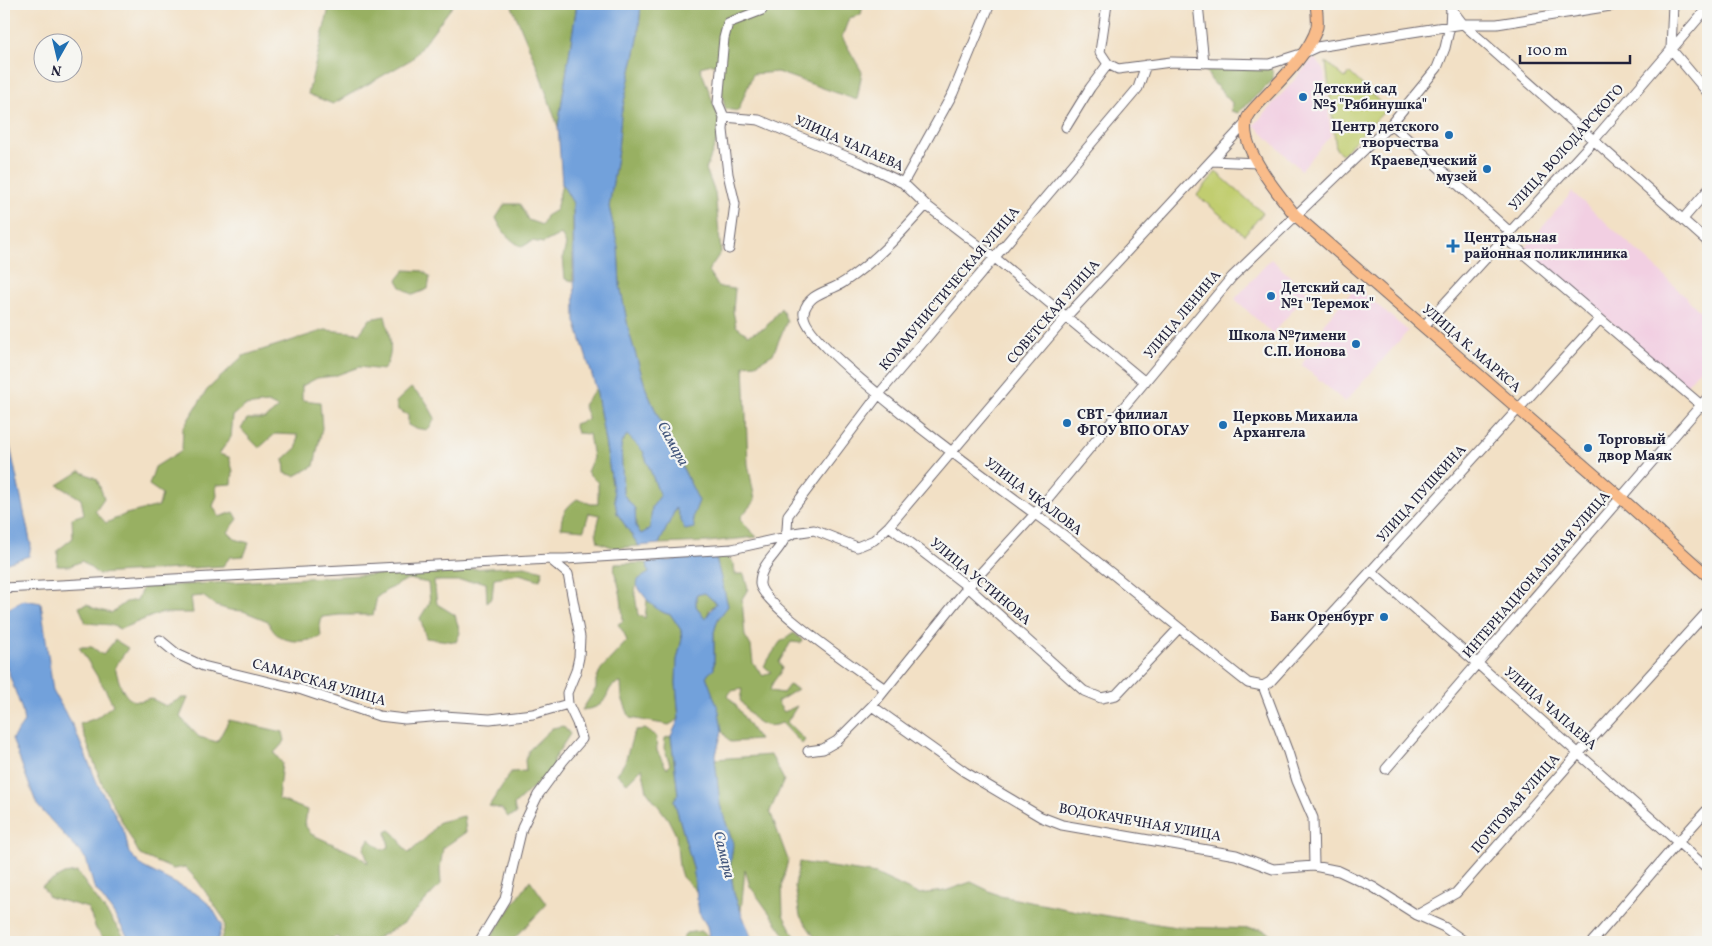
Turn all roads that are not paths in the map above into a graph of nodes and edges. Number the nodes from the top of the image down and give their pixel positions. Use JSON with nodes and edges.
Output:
{"nodes":[{"id":1,"x":764,"y":4,"type":"edge"},
{"id":2,"x":990,"y":4,"type":"edge"},
{"id":3,"x":1107,"y":4,"type":"edge"},
{"id":4,"x":1198,"y":4,"type":"edge"},
{"id":5,"x":1316,"y":4,"type":"edge"},
{"id":6,"x":1623,"y":4,"type":"edge"},
{"id":7,"x":1673,"y":4,"type":"edge"},
{"id":8,"x":1450,"y":6,"type":"edge"},
{"id":9,"x":1578,"y":7,"type":"edge"},
{"id":10,"x":1708,"y":7,"type":"edge"},
{"id":11,"x":1463,"y":24,"type":"junction"},
{"id":12,"x":1450,"y":26,"type":"junction"},
{"id":13,"x":1672,"y":49,"type":"junction"},
{"id":14,"x":1304,"y":53,"type":"junction"},
{"id":15,"x":1204,"y":63,"type":"junction"},
{"id":16,"x":1108,"y":64,"type":"junction"},
{"id":17,"x":1146,"y":65,"type":"junction"},
{"id":18,"x":1708,"y":93,"type":"edge"},
{"id":19,"x":724,"y":117,"type":"junction"},
{"id":20,"x":1246,"y":123,"type":"junction"},
{"id":21,"x":1391,"y":124,"type":"junction"},
{"id":22,"x":1066,"y":127,"type":"dead end"},
{"id":23,"x":1594,"y":140,"type":"junction"},
{"id":24,"x":1211,"y":161,"type":"junction"},
{"id":25,"x":1258,"y":163,"type":"junction"},
{"id":26,"x":903,"y":183,"type":"junction"},
{"id":27,"x":1708,"y":190,"type":"edge"},
{"id":28,"x":926,"y":205,"type":"junction"},
{"id":29,"x":1295,"y":215,"type":"junction"},
{"id":30,"x":1683,"y":218,"type":"junction"},
{"id":31,"x":1508,"y":235,"type":"junction"},
{"id":32,"x":1708,"y":242,"type":"edge"},
{"id":33,"x":729,"y":249,"type":"dead end"},
{"id":34,"x":995,"y":258,"type":"junction"},
{"id":35,"x":1067,"y":316,"type":"junction"},
{"id":36,"x":1600,"y":319,"type":"junction"},
{"id":37,"x":1423,"y":327,"type":"junction"},
{"id":38,"x":1146,"y":382,"type":"junction"},
{"id":39,"x":879,"y":394,"type":"junction"},
{"id":40,"x":1708,"y":397,"type":"edge"},
{"id":41,"x":1705,"y":408,"type":"edge"},
{"id":42,"x":1518,"y":409,"type":"junction"},
{"id":43,"x":951,"y":452,"type":"junction"},
{"id":44,"x":1621,"y":498,"type":"junction"},
{"id":45,"x":1034,"y":515,"type":"junction"},
{"id":46,"x":889,"y":526,"type":"junction"},
{"id":47,"x":786,"y":538,"type":"junction"},
{"id":48,"x":550,"y":559,"type":"junction"},
{"id":49,"x":1371,"y":571,"type":"junction"},
{"id":50,"x":1708,"y":576,"type":"edge"},
{"id":51,"x":968,"y":587,"type":"junction"},
{"id":52,"x":4,"y":588,"type":"edge"},
{"id":53,"x":1708,"y":611,"type":"edge"},
{"id":54,"x":1179,"y":628,"type":"junction"},
{"id":55,"x":160,"y":640,"type":"dead end"},
{"id":56,"x":1478,"y":664,"type":"junction"},
{"id":57,"x":1263,"y":686,"type":"junction"},
{"id":58,"x":885,"y":689,"type":"junction"},
{"id":59,"x":568,"y":704,"type":"junction"},
{"id":60,"x":872,"y":706,"type":"junction"},
{"id":61,"x":808,"y":751,"type":"dead end"},
{"id":62,"x":1579,"y":753,"type":"junction"},
{"id":63,"x":1386,"y":769,"type":"dead end"},
{"id":64,"x":1708,"y":809,"type":"edge"},
{"id":65,"x":1678,"y":842,"type":"junction"},
{"id":66,"x":1314,"y":866,"type":"junction"},
{"id":67,"x":1708,"y":869,"type":"edge"},
{"id":68,"x":1417,"y":915,"type":"junction"},
{"id":69,"x":479,"y":942,"type":"edge"},
{"id":70,"x":1465,"y":942,"type":"edge"},
{"id":71,"x":1592,"y":942,"type":"edge"}],
"edges":[{"from":1,"to":19,"type":"street"},
{"from":2,"to":26,"type":"street"},
{"from":3,"to":16,"type":"street"},
{"from":4,"to":15,"type":"street"},
{"from":5,"to":14,"type":"main road"},
{"from":6,"to":9,"type":"street"},
{"from":7,"to":13,"type":"street"},
{"from":8,"to":11,"type":"street"},
{"from":8,"to":12,"type":"street","name":"УЛИЦА ЛЕНИНА"},
{"from":9,"to":11,"type":"street"},
{"from":10,"to":13,"type":"street","name":"УЛИЦА ВОЛОДАРСКОГО"},
{"from":11,"to":12,"type":"street"},
{"from":11,"to":23,"type":"street"},
{"from":12,"to":14,"type":"street"},
{"from":12,"to":21,"type":"street","name":"УЛИЦА ЛЕНИНА"},
{"from":13,"to":18,"type":"street"},
{"from":13,"to":23,"type":"street","name":"УЛИЦА ВОЛОДАРСКОГО"},
{"from":14,"to":15,"type":"street"},
{"from":14,"to":20,"type":"main road"},
{"from":15,"to":17,"type":"street"},
{"from":16,"to":17,"type":"street"},
{"from":16,"to":22,"type":"street"},
{"from":17,"to":34,"type":"street","name":"КОММУНИСТИЧЕСКАЯ УЛИЦА"},
{"from":19,"to":26,"type":"street","name":"УЛИЦА ЧАПАЕВА"},
{"from":19,"to":33,"type":"street"},
{"from":20,"to":24,"type":"street","name":"СОВЕТСКАЯ УЛИЦА"},
{"from":20,"to":25,"type":"main road","name":"УЛИЦА К. МАРКСА"},
{"from":21,"to":29,"type":"street","name":"УЛИЦА ЛЕНИНА"},
{"from":21,"to":31,"type":"street"},
{"from":23,"to":30,"type":"street"},
{"from":23,"to":31,"type":"street","name":"УЛИЦА ВОЛОДАРСКОГО"},
{"from":24,"to":25,"type":"street"},
{"from":24,"to":35,"type":"street","name":"СОВЕТСКАЯ УЛИЦА"},
{"from":25,"to":29,"type":"main road","name":"УЛИЦА К. МАРКСА"},
{"from":26,"to":28,"type":"street","name":"УЛИЦА ЧАПАЕВА"},
{"from":27,"to":30,"type":"street"},
{"from":28,"to":34,"type":"street","name":"УЛИЦА ЧАПАЕВА"},
{"from":28,"to":39,"type":"street","name":"УЛИЦА ЧКАЛОВА"},
{"from":29,"to":37,"type":"main road","name":"УЛИЦА К. МАРКСА"},
{"from":29,"to":38,"type":"street","name":"УЛИЦА ЛЕНИНА"},
{"from":30,"to":32,"type":"street"},
{"from":31,"to":36,"type":"street"},
{"from":31,"to":37,"type":"street","name":"УЛИЦА ВОЛОДАРСКОГО"},
{"from":34,"to":35,"type":"street","name":"УЛИЦА ЧАПАЕВА"},
{"from":34,"to":39,"type":"street","name":"КОММУНИСТИЧЕСКАЯ УЛИЦА"},
{"from":35,"to":38,"type":"street","name":"УЛИЦА ЧАПАЕВА"},
{"from":35,"to":43,"type":"street","name":"СОВЕТСКАЯ УЛИЦА"},
{"from":36,"to":41,"type":"street"},
{"from":36,"to":42,"type":"street","name":"УЛИЦА ПУШКИНА"},
{"from":37,"to":42,"type":"main road","name":"УЛИЦА К. МАРКСА"},
{"from":38,"to":45,"type":"street","name":"УЛИЦА ЛЕНИНА"},
{"from":39,"to":43,"type":"street","name":"УЛИЦА ЧКАЛОВА"},
{"from":39,"to":47,"type":"street","name":"КОММУНИСТИЧЕСКАЯ УЛИЦА"},
{"from":40,"to":41,"type":"street","name":"ИНТЕРНАЦИОНАЛЬНАЯ УЛИЦА"},
{"from":41,"to":44,"type":"street","name":"ИНТЕРНАЦИОНАЛЬНАЯ УЛИЦА"},
{"from":42,"to":44,"type":"main road","name":"УЛИЦА К. МАРКСА"},
{"from":42,"to":49,"type":"street","name":"УЛИЦА ПУШКИНА"},
{"from":43,"to":45,"type":"street","name":"УЛИЦА ЧКАЛОВА"},
{"from":43,"to":46,"type":"street","name":"СОВЕТСКАЯ УЛИЦА"},
{"from":44,"to":50,"type":"main road","name":"УЛИЦА К. МАРКСА"},
{"from":44,"to":56,"type":"street","name":"ИНТЕРНАЦИОНАЛЬНАЯ УЛИЦА"},
{"from":45,"to":51,"type":"street","name":"УЛИЦА ЛЕНИНА"},
{"from":45,"to":54,"type":"street","name":"УЛИЦА ЧКАЛОВА"},
{"from":46,"to":47,"type":"street"},
{"from":46,"to":51,"type":"street","name":"УЛИЦА УСТИНОВА"},
{"from":47,"to":48,"type":"street"},
{"from":47,"to":58,"type":"street"},
{"from":48,"to":52,"type":"street"},
{"from":48,"to":59,"type":"street"},
{"from":49,"to":56,"type":"street","name":"УЛИЦА ЧАПАЕВА"},
{"from":49,"to":57,"type":"street","name":"УЛИЦА ПУШКИНА"},
{"from":51,"to":54,"type":"street","name":"УЛИЦА УСТИНОВА"},
{"from":51,"to":58,"type":"street","name":"УЛИЦА ЛЕНИНА"},
{"from":53,"to":62,"type":"street","name":"ПОЧТОВАЯ УЛИЦА"},
{"from":54,"to":57,"type":"street","name":"УЛИЦА ЧКАЛОВА"},
{"from":55,"to":59,"type":"street","name":"САМАРСКАЯ УЛИЦА"},
{"from":56,"to":62,"type":"street","name":"УЛИЦА ЧАПАЕВА"},
{"from":56,"to":63,"type":"street","name":"ИНТЕРНАЦИОНАЛЬНАЯ УЛИЦА"},
{"from":57,"to":66,"type":"street"},
{"from":58,"to":60,"type":"street","name":"УЛИЦА ЛЕНИНА"},
{"from":59,"to":69,"type":"street"},
{"from":60,"to":61,"type":"street","name":"УЛИЦА ЛЕНИНА"},
{"from":60,"to":66,"type":"street","name":"ВОДОКАЧЕЧНАЯ УЛИЦА"},
{"from":62,"to":65,"type":"street","name":"УЛИЦА ЧАПАЕВА"},
{"from":62,"to":68,"type":"street","name":"ПОЧТОВАЯ УЛИЦА"},
{"from":64,"to":65,"type":"street"},
{"from":65,"to":67,"type":"street","name":"УЛИЦА ЧАПАЕВА"},
{"from":65,"to":71,"type":"street"},
{"from":66,"to":68,"type":"street","name":"ВОДОКАЧЕЧНАЯ УЛИЦА"},
{"from":68,"to":70,"type":"street","name":"ВОДОКАЧЕЧНАЯ УЛИЦА"}]}
